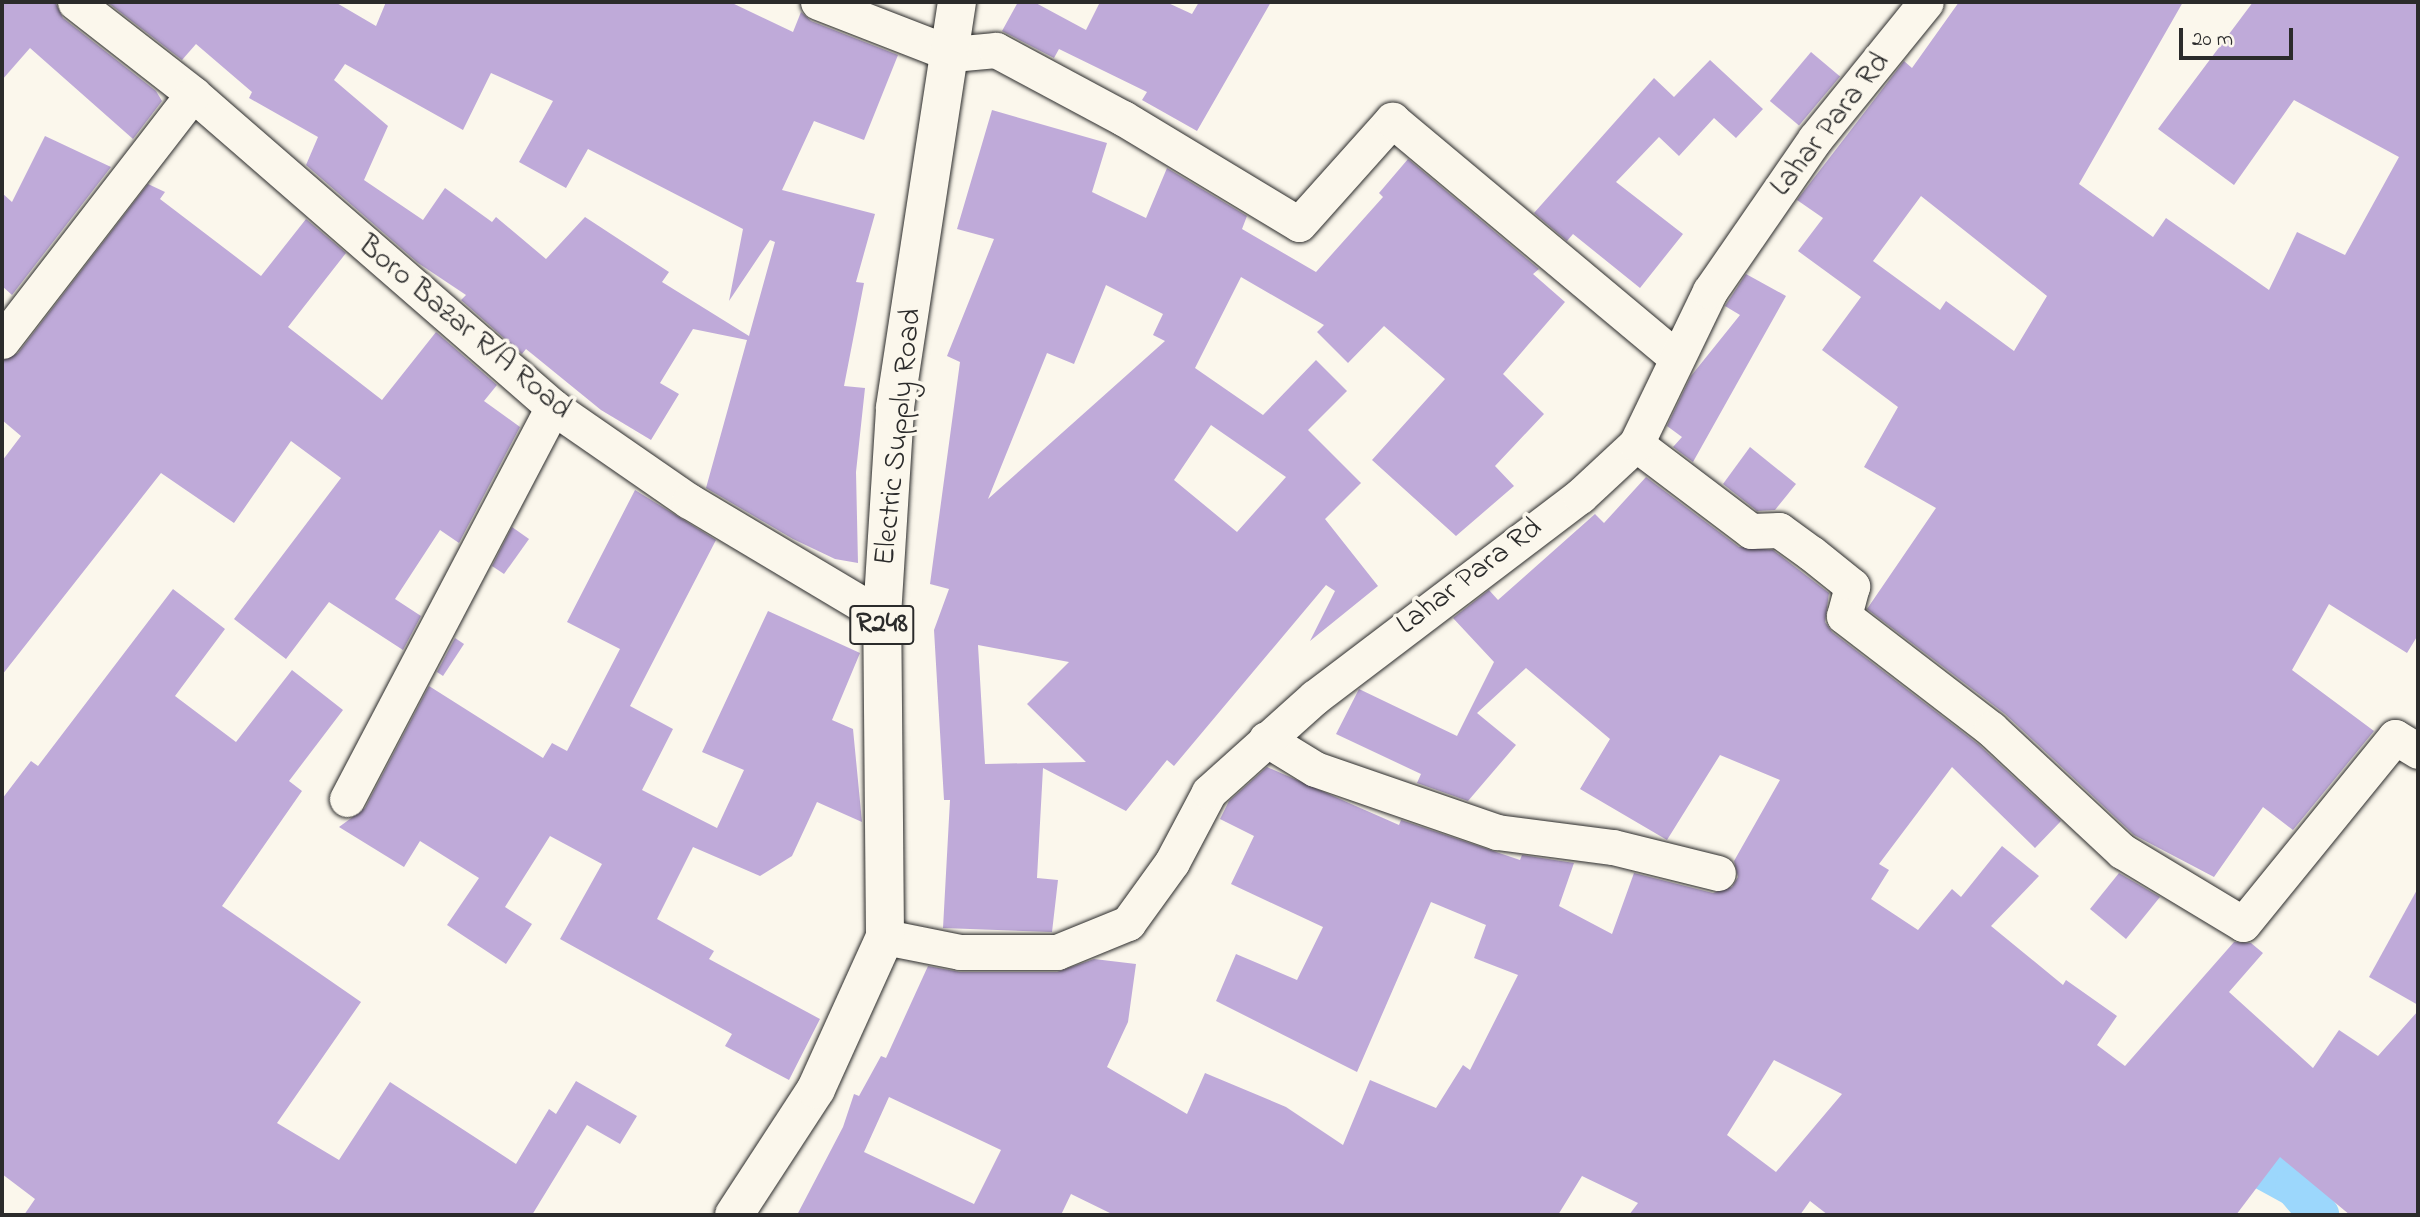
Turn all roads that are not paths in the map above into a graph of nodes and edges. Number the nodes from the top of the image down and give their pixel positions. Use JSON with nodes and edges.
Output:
{"nodes":[{"id":1,"x":75,"y":2,"type":"edge"},
{"id":2,"x":818,"y":2,"type":"edge"},
{"id":3,"x":957,"y":2,"type":"edge"},
{"id":4,"x":1926,"y":2,"type":"edge"},
{"id":5,"x":952,"y":54,"type":"junction"},
{"id":6,"x":193,"y":94,"type":"junction"},
{"id":7,"x":2,"y":341,"type":"edge"},
{"id":8,"x":1675,"y":357,"type":"junction"},
{"id":9,"x":553,"y":407,"type":"junction"},
{"id":10,"x":1636,"y":444,"type":"junction"},
{"id":11,"x":881,"y":617,"type":"junction"},
{"id":12,"x":1266,"y":739,"type":"junction"},
{"id":13,"x":2418,"y":751,"type":"edge"},
{"id":14,"x":347,"y":799,"type":"dead end"},
{"id":15,"x":1718,"y":873,"type":"dead end"},
{"id":16,"x":885,"y":937,"type":"junction"},
{"id":17,"x":734,"y":1215,"type":"edge"}],
"edges":[{"from":1,"to":6,"type":"street","name":"Boro Bazar R/A Road"},
{"from":2,"to":5,"type":"street"},
{"from":3,"to":5,"type":"main road","name":"Electric Supply Road","number":"R248"},
{"from":4,"to":8,"type":"street","name":"Lahar Para Rd"},
{"from":5,"to":8,"type":"street"},
{"from":5,"to":11,"type":"main road","name":"Electric Supply Road","number":"R248"},
{"from":6,"to":7,"type":"street"},
{"from":6,"to":9,"type":"street","name":"Boro Bazar R/A Road"},
{"from":8,"to":10,"type":"street","name":"Lahar Para Rd"},
{"from":9,"to":11,"type":"street","name":"Boro Bazar R/A Road"},
{"from":9,"to":14,"type":"street"},
{"from":10,"to":12,"type":"street","name":"Lahar Para Rd"},
{"from":10,"to":13,"type":"street"},
{"from":11,"to":16,"type":"main road","name":"Electric Supply Road","number":"R248"},
{"from":12,"to":15,"type":"street"},
{"from":12,"to":16,"type":"street","name":"Lahar Para Rd"},
{"from":16,"to":17,"type":"main road","name":"Electric Supply Road","number":"R248"}]}
